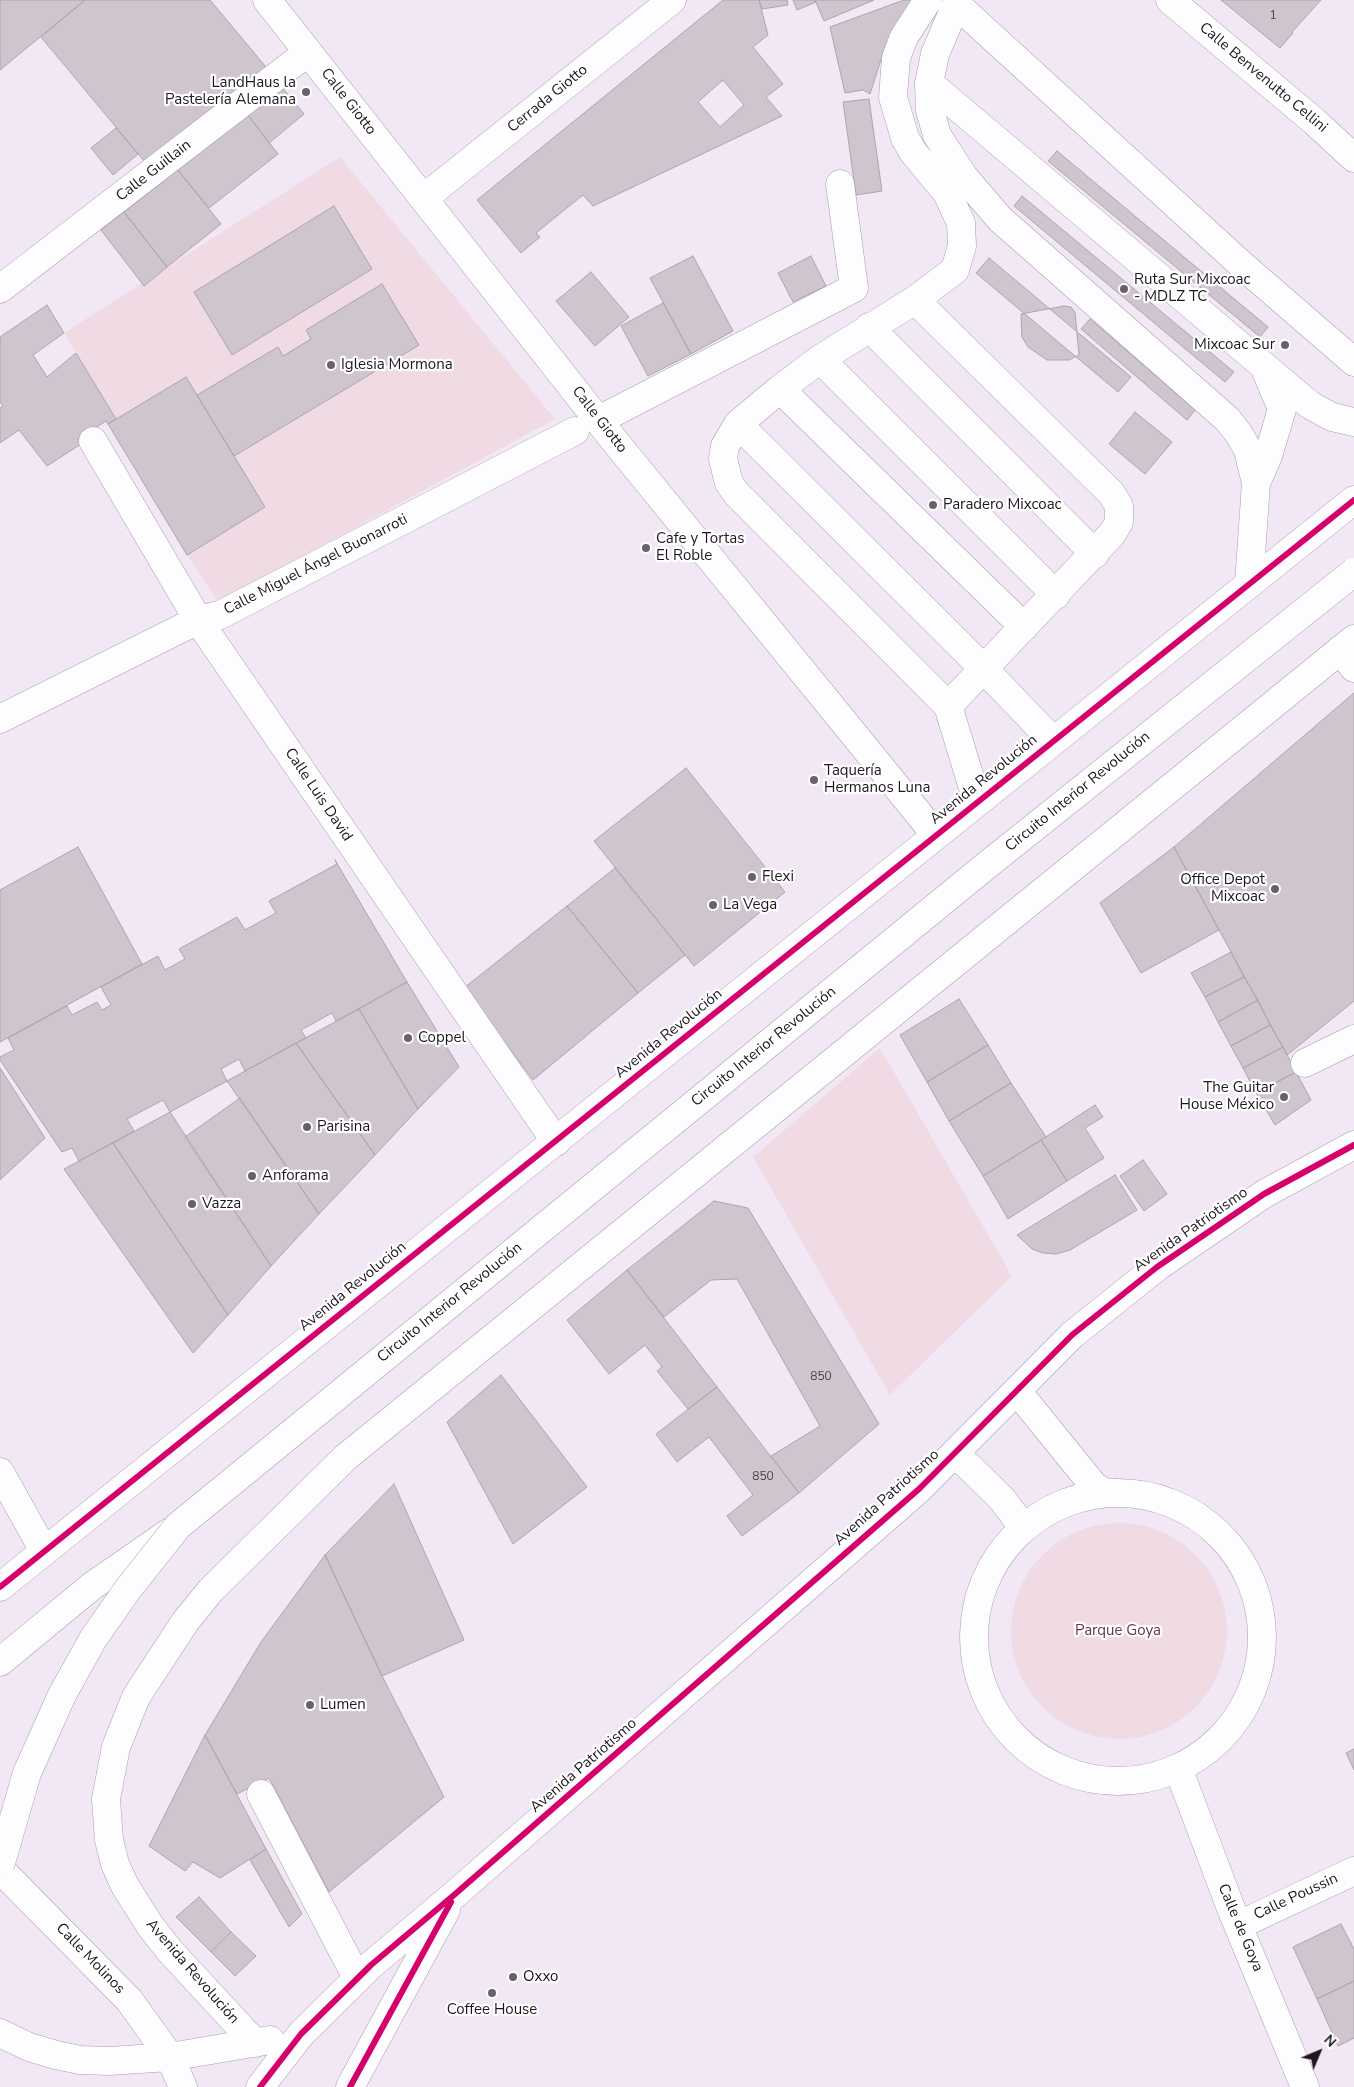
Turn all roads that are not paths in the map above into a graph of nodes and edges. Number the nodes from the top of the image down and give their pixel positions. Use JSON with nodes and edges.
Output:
{"nodes":[{"id":1,"x":267,"y":0,"type":"edge"},
{"id":2,"x":672,"y":0,"type":"edge"},
{"id":3,"x":928,"y":0,"type":"edge"},
{"id":4,"x":1170,"y":0,"type":"edge"},
{"id":5,"x":957,"y":2,"type":"edge"},
{"id":6,"x":308,"y":52,"type":"junction"},
{"id":7,"x":929,"y":82,"type":"junction"},
{"id":8,"x":1354,"y":158,"type":"edge"},
{"id":9,"x":840,"y":184,"type":"dead end"},
{"id":10,"x":424,"y":198,"type":"junction"},
{"id":11,"x":0,"y":289,"type":"edge"},
{"id":12,"x":915,"y":300,"type":"junction"},
{"id":13,"x":869,"y":327,"type":"junction"},
{"id":14,"x":820,"y":359,"type":"junction"},
{"id":15,"x":1354,"y":362,"type":"edge"},
{"id":16,"x":1265,"y":367,"type":"junction"},
{"id":17,"x":780,"y":389,"type":"junction"},
{"id":18,"x":599,"y":420,"type":"junction"},
{"id":19,"x":1354,"y":422,"type":"edge"},
{"id":20,"x":738,"y":424,"type":"junction"},
{"id":21,"x":575,"y":431,"type":"dead end"},
{"id":22,"x":93,"y":441,"type":"dead end"},
{"id":23,"x":1256,"y":483,"type":"junction"},
{"id":24,"x":1354,"y":500,"type":"edge"},
{"id":25,"x":1095,"y":554,"type":"junction"},
{"id":26,"x":1354,"y":572,"type":"edge"},
{"id":27,"x":1249,"y":584,"type":"junction"},
{"id":28,"x":1056,"y":595,"type":"junction"},
{"id":29,"x":198,"y":620,"type":"junction"},
{"id":30,"x":1024,"y":627,"type":"junction"},
{"id":31,"x":1350,"y":652,"type":"edge"},
{"id":32,"x":984,"y":668,"type":"junction"},
{"id":33,"x":948,"y":706,"type":"junction"},
{"id":34,"x":0,"y":719,"type":"edge"},
{"id":35,"x":1053,"y":741,"type":"junction"},
{"id":36,"x":977,"y":801,"type":"junction"},
{"id":37,"x":936,"y":835,"type":"junction"},
{"id":38,"x":1354,"y":1039,"type":"edge"},
{"id":39,"x":1305,"y":1064,"type":"dead end"},
{"id":40,"x":556,"y":1142,"type":"junction"},
{"id":41,"x":1354,"y":1145,"type":"edge"},
{"id":42,"x":1017,"y":1391,"type":"junction"},
{"id":43,"x":956,"y":1453,"type":"junction"},
{"id":44,"x":0,"y":1472,"type":"edge"},
{"id":45,"x":1116,"y":1493,"type":"junction"},
{"id":46,"x":178,"y":1526,"type":"junction"},
{"id":47,"x":1023,"y":1527,"type":"junction"},
{"id":48,"x":44,"y":1551,"type":"junction"},
{"id":49,"x":0,"y":1587,"type":"edge"},
{"id":50,"x":0,"y":1662,"type":"edge"},
{"id":51,"x":1178,"y":1768,"type":"junction"},
{"id":52,"x":261,"y":1794,"type":"dead end"},
{"id":53,"x":0,"y":1867,"type":"edge"},
{"id":54,"x":1354,"y":1871,"type":"edge"},
{"id":55,"x":454,"y":1895,"type":"junction"},
{"id":56,"x":1239,"y":1925,"type":"junction"},
{"id":57,"x":357,"y":1978,"type":"junction"},
{"id":58,"x":0,"y":2033,"type":"edge"},
{"id":59,"x":301,"y":2034,"type":"junction"},
{"id":60,"x":255,"y":2043,"type":"junction"},
{"id":61,"x":170,"y":2057,"type":"junction"},
{"id":62,"x":183,"y":2087,"type":"edge"},
{"id":63,"x":260,"y":2087,"type":"edge"},
{"id":64,"x":350,"y":2087,"type":"edge"},
{"id":65,"x":1305,"y":2087,"type":"edge"}],
"edges":[{"from":1,"to":6,"type":"main road","name":"Calle Giotto"},
{"from":2,"to":10,"type":"main road","name":"Cerrada Giotto"},
{"from":3,"to":12,"type":"main road"},
{"from":4,"to":8,"type":"main road","name":"Calle Benvenutto Cellini"},
{"from":5,"to":7,"type":"main road"},
{"from":5,"to":15,"type":"main road"},
{"from":6,"to":10,"type":"main road","name":"Calle Giotto"},
{"from":6,"to":11,"type":"main road","name":"Calle Guillain"},
{"from":7,"to":16,"type":"main road"},
{"from":7,"to":23,"type":"main road"},
{"from":9,"to":18,"type":"main road"},
{"from":10,"to":18,"type":"main road","name":"Calle Giotto"},
{"from":12,"to":13,"type":"main road"},
{"from":12,"to":25,"type":"main road"},
{"from":13,"to":14,"type":"main road"},
{"from":13,"to":25,"type":"main road"},
{"from":14,"to":17,"type":"main road"},
{"from":14,"to":28,"type":"main road"},
{"from":16,"to":19,"type":"main road"},
{"from":16,"to":23,"type":"main road"},
{"from":17,"to":20,"type":"main road"},
{"from":17,"to":30,"type":"main road"},
{"from":18,"to":37,"type":"main road","name":"Calle Giotto"},
{"from":20,"to":32,"type":"main road"},
{"from":20,"to":33,"type":"main road"},
{"from":21,"to":29,"type":"main road","name":"Calle Miguel Ángel Buonarroti"},
{"from":22,"to":29,"type":"main road","name":"Calle Luis David"},
{"from":23,"to":27,"type":"main road"},
{"from":24,"to":27,"type":"main road","name":"Avenida Revolución"},
{"from":25,"to":28,"type":"main road"},
{"from":26,"to":46,"type":"main road","name":"Circuito Interior Revolución","bridge":true},
{"from":27,"to":35,"type":"main road","name":"Avenida Revolución"},
{"from":28,"to":30,"type":"main road"},
{"from":29,"to":34,"type":"main road","name":"Calle Miguel Ángel Buonarroti"},
{"from":29,"to":40,"type":"main road","name":"Calle Luis David"},
{"from":30,"to":32,"type":"main road"},
{"from":31,"to":60,"type":"main road","name":"Avenida Revolución"},
{"from":32,"to":33,"type":"main road"},
{"from":32,"to":35,"type":"main road"},
{"from":33,"to":36,"type":"main road"},
{"from":35,"to":36,"type":"main road","name":"Avenida Revolución"},
{"from":36,"to":37,"type":"main road","name":"Avenida Revolución"},
{"from":37,"to":40,"type":"main road","name":"Avenida Revolución"},
{"from":38,"to":39,"type":"main road"},
{"from":40,"to":48,"type":"main road","name":"Avenida Revolución"},
{"from":41,"to":42,"type":"main road","name":"Avenida Patriotismo"},
{"from":42,"to":43,"type":"main road","name":"Avenida Patriotismo"},
{"from":42,"to":45,"type":"main road"},
{"from":43,"to":47,"type":"main road"},
{"from":43,"to":55,"type":"main road","name":"Avenida Patriotismo"},
{"from":44,"to":48,"type":"main road"},
{"from":45,"to":47,"type":"main road"},
{"from":45,"to":51,"type":"main road"},
{"from":46,"to":50,"type":"main road","bridge":true},
{"from":46,"to":53,"type":"main road","bridge":true},
{"from":47,"to":51,"type":"main road"},
{"from":48,"to":49,"type":"main road","name":"Avenida Revolución"},
{"from":51,"to":56,"type":"main road","name":"Calle de Goya"},
{"from":52,"to":57,"type":"main road"},
{"from":53,"to":61,"type":"main road","name":"Calle Molinos"},
{"from":54,"to":56,"type":"main road","name":"Calle Poussin"},
{"from":55,"to":57,"type":"main road","name":"Avenida Patriotismo"},
{"from":55,"to":64,"type":"main road","name":"Avenida Patriotismo"},
{"from":56,"to":65,"type":"main road","name":"Calle de Goya"},
{"from":57,"to":59,"type":"main road","name":"Avenida Patriotismo"},
{"from":58,"to":61,"type":"main road"},
{"from":59,"to":60,"type":"main road"},
{"from":59,"to":63,"type":"main road","name":"Avenida Patriotismo"},
{"from":60,"to":61,"type":"main road"},
{"from":61,"to":62,"type":"main road","name":"Calle Molinos"}]}
